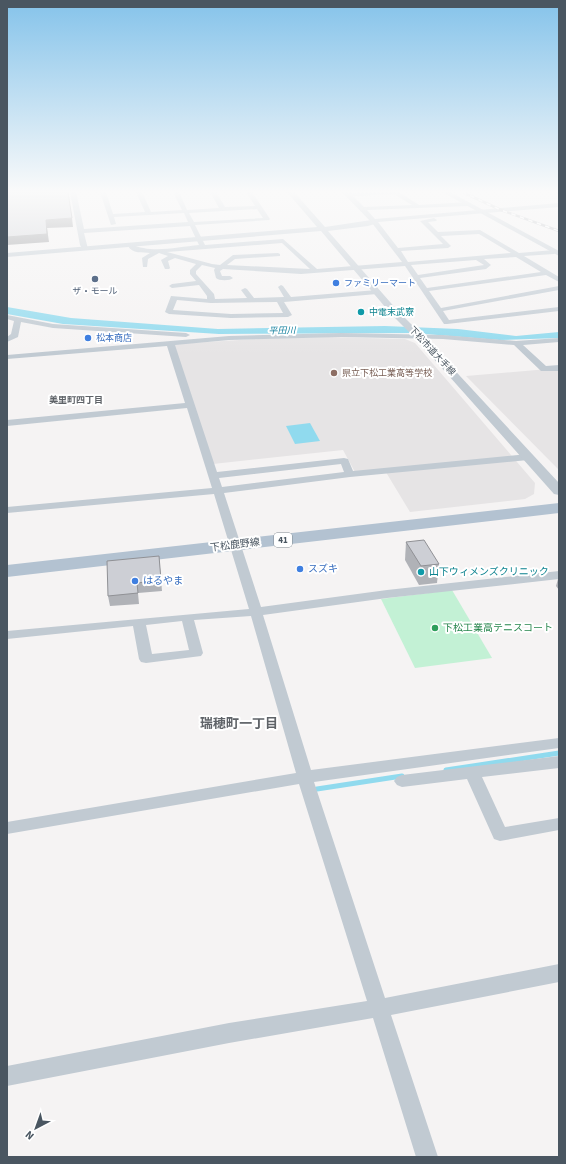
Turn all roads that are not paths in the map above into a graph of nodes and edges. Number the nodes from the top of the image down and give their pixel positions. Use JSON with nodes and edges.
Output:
{"nodes":[{"id":1,"x":83,"y":246,"type":"edge"},
{"id":2,"x":126,"y":246,"type":"edge"},
{"id":3,"x":131,"y":246,"type":"edge"},
{"id":4,"x":180,"y":246,"type":"edge"},
{"id":5,"x":224,"y":246,"type":"edge"},
{"id":6,"x":289,"y":246,"type":"edge"},
{"id":7,"x":338,"y":246,"type":"edge"},
{"id":8,"x":392,"y":246,"type":"edge"},
{"id":9,"x":444,"y":246,"type":"edge"},
{"id":10,"x":503,"y":246,"type":"edge"},
{"id":11,"x":545,"y":246,"type":"edge"},
{"id":12,"x":85,"y":249,"type":"junction"},
{"id":13,"x":395,"y":250,"type":"junction"},
{"id":14,"x":150,"y":251,"type":"junction"},
{"id":15,"x":158,"y":252,"type":"junction"},
{"id":16,"x":557,"y":253,"type":"edge"},
{"id":17,"x":278,"y":254,"type":"dead end"},
{"id":18,"x":515,"y":254,"type":"junction"},
{"id":19,"x":7,"y":255,"type":"edge"},
{"id":20,"x":173,"y":256,"type":"junction"},
{"id":21,"x":233,"y":257,"type":"junction"},
{"id":22,"x":476,"y":257,"type":"junction"},
{"id":23,"x":406,"y":262,"type":"junction"},
{"id":24,"x":200,"y":264,"type":"junction"},
{"id":25,"x":145,"y":266,"type":"dead end"},
{"id":26,"x":356,"y":266,"type":"junction"},
{"id":27,"x":221,"y":267,"type":"junction"},
{"id":28,"x":167,"y":268,"type":"dead end"},
{"id":29,"x":316,"y":271,"type":"junction"},
{"id":30,"x":546,"y":273,"type":"junction"},
{"id":31,"x":416,"y":276,"type":"junction"},
{"id":32,"x":230,"y":278,"type":"dead end"},
{"id":33,"x":559,"y":280,"type":"edge"},
{"id":34,"x":201,"y":283,"type":"junction"},
{"id":35,"x":172,"y":286,"type":"dead end"},
{"id":36,"x":281,"y":287,"type":"dead end"},
{"id":37,"x":559,"y":288,"type":"edge"},
{"id":38,"x":245,"y":290,"type":"dead end"},
{"id":39,"x":425,"y":290,"type":"junction"},
{"id":40,"x":377,"y":292,"type":"junction"},
{"id":41,"x":289,"y":299,"type":"junction"},
{"id":42,"x":252,"y":300,"type":"junction"},
{"id":43,"x":279,"y":300,"type":"junction"},
{"id":44,"x":211,"y":301,"type":"junction"},
{"id":45,"x":559,"y":309,"type":"edge"},
{"id":46,"x":439,"y":310,"type":"junction"},
{"id":47,"x":7,"y":317,"type":"edge"},
{"id":48,"x":18,"y":319,"type":"junction"},
{"id":49,"x":418,"y":335,"type":"junction"},
{"id":50,"x":229,"y":338,"type":"junction"},
{"id":51,"x":7,"y":340,"type":"edge"},
{"id":52,"x":559,"y":340,"type":"edge"},
{"id":53,"x":170,"y":342,"type":"junction"},
{"id":54,"x":516,"y":343,"type":"junction"},
{"id":55,"x":7,"y":357,"type":"edge"},
{"id":56,"x":559,"y":368,"type":"edge"},
{"id":57,"x":190,"y":406,"type":"junction"},
{"id":58,"x":7,"y":423,"type":"edge"},
{"id":59,"x":528,"y":457,"type":"junction"},
{"id":60,"x":350,"y":474,"type":"junction"},
{"id":61,"x":213,"y":476,"type":"junction"},
{"id":62,"x":218,"y":491,"type":"junction"},
{"id":63,"x":559,"y":491,"type":"edge"},
{"id":64,"x":559,"y":508,"type":"edge"},
{"id":65,"x":7,"y":510,"type":"edge"},
{"id":66,"x":236,"y":545,"type":"junction"},
{"id":67,"x":7,"y":571,"type":"edge"},
{"id":68,"x":559,"y":575,"type":"edge"},
{"id":69,"x":255,"y":612,"type":"junction"},
{"id":70,"x":187,"y":617,"type":"junction"},
{"id":71,"x":139,"y":622,"type":"junction"},
{"id":72,"x":7,"y":636,"type":"edge"},
{"id":73,"x":559,"y":743,"type":"edge"},
{"id":74,"x":559,"y":762,"type":"edge"},
{"id":75,"x":472,"y":774,"type":"junction"},
{"id":76,"x":305,"y":778,"type":"junction"},
{"id":77,"x":402,"y":782,"type":"dead end"},
{"id":78,"x":559,"y":824,"type":"edge"},
{"id":79,"x":7,"y":828,"type":"edge"},
{"id":80,"x":559,"y":973,"type":"edge"},
{"id":81,"x":380,"y":1008,"type":"junction"},
{"id":82,"x":7,"y":1076,"type":"edge"},
{"id":83,"x":428,"y":1157,"type":"edge"}],
"edges":[{"from":1,"to":12,"type":"street"},
{"from":2,"to":12,"type":"street"},
{"from":3,"to":14,"type":"street"},
{"from":4,"to":14,"type":"street"},
{"from":5,"to":21,"type":"street"},
{"from":6,"to":29,"type":"street"},
{"from":7,"to":26,"type":"street","name":"下松市道大手線"},
{"from":8,"to":13,"type":"street"},
{"from":9,"to":13,"type":"street"},
{"from":10,"to":18,"type":"street"},
{"from":11,"to":16,"type":"street"},
{"from":12,"to":19,"type":"street"},
{"from":13,"to":23,"type":"street"},
{"from":14,"to":15,"type":"street"},
{"from":15,"to":20,"type":"street"},
{"from":15,"to":25,"type":"street"},
{"from":16,"to":18,"type":"street"},
{"from":17,"to":21,"type":"street"},
{"from":18,"to":22,"type":"street"},
{"from":18,"to":30,"type":"street"},
{"from":20,"to":24,"type":"street"},
{"from":20,"to":28,"type":"street"},
{"from":21,"to":27,"type":"street"},
{"from":22,"to":23,"type":"street"},
{"from":22,"to":31,"type":"street"},
{"from":23,"to":26,"type":"street"},
{"from":23,"to":31,"type":"street"},
{"from":24,"to":27,"type":"street"},
{"from":24,"to":34,"type":"street"},
{"from":26,"to":29,"type":"street"},
{"from":26,"to":40,"type":"street","name":"下松市道大手線"},
{"from":27,"to":29,"type":"street"},
{"from":27,"to":32,"type":"street"},
{"from":30,"to":33,"type":"street"},
{"from":30,"to":39,"type":"street"},
{"from":31,"to":39,"type":"street"},
{"from":34,"to":35,"type":"street"},
{"from":34,"to":44,"type":"street"},
{"from":36,"to":41,"type":"street"},
{"from":37,"to":46,"type":"street"},
{"from":38,"to":42,"type":"street"},
{"from":39,"to":46,"type":"street"},
{"from":40,"to":41,"type":"street"},
{"from":40,"to":49,"type":"street","name":"下松市道大手線"},
{"from":41,"to":43,"type":"street"},
{"from":42,"to":43,"type":"street"},
{"from":42,"to":44,"type":"street"},
{"from":43,"to":44,"type":"street"},
{"from":45,"to":46,"type":"street"},
{"from":47,"to":48,"type":"street"},
{"from":48,"to":50,"type":"street"},
{"from":48,"to":51,"type":"street"},
{"from":49,"to":50,"type":"street"},
{"from":49,"to":54,"type":"street"},
{"from":49,"to":59,"type":"street","name":"下松市道大手線"},
{"from":50,"to":53,"type":"street"},
{"from":52,"to":54,"type":"street"},
{"from":53,"to":55,"type":"street"},
{"from":53,"to":57,"type":"street"},
{"from":54,"to":56,"type":"street"},
{"from":57,"to":58,"type":"street"},
{"from":57,"to":61,"type":"street"},
{"from":59,"to":60,"type":"street"},
{"from":59,"to":63,"type":"street","name":"下松市道大手線"},
{"from":60,"to":61,"type":"street"},
{"from":60,"to":62,"type":"street"},
{"from":61,"to":62,"type":"street"},
{"from":62,"to":65,"type":"street"},
{"from":62,"to":66,"type":"street"},
{"from":64,"to":66,"type":"main road","name":"下松鹿野線","number":"41"},
{"from":66,"to":67,"type":"main road","name":"下松鹿野線","number":"41"},
{"from":66,"to":69,"type":"street"},
{"from":68,"to":69,"type":"street"},
{"from":69,"to":70,"type":"street"},
{"from":69,"to":76,"type":"street"},
{"from":70,"to":71,"type":"street"},
{"from":70,"to":71,"type":"street"},
{"from":71,"to":72,"type":"street"},
{"from":73,"to":76,"type":"street"},
{"from":74,"to":75,"type":"street"},
{"from":75,"to":77,"type":"street"},
{"from":75,"to":78,"type":"street"},
{"from":76,"to":79,"type":"street"},
{"from":76,"to":81,"type":"street"},
{"from":80,"to":81,"type":"street"},
{"from":81,"to":82,"type":"street"},
{"from":81,"to":83,"type":"street"}]}
